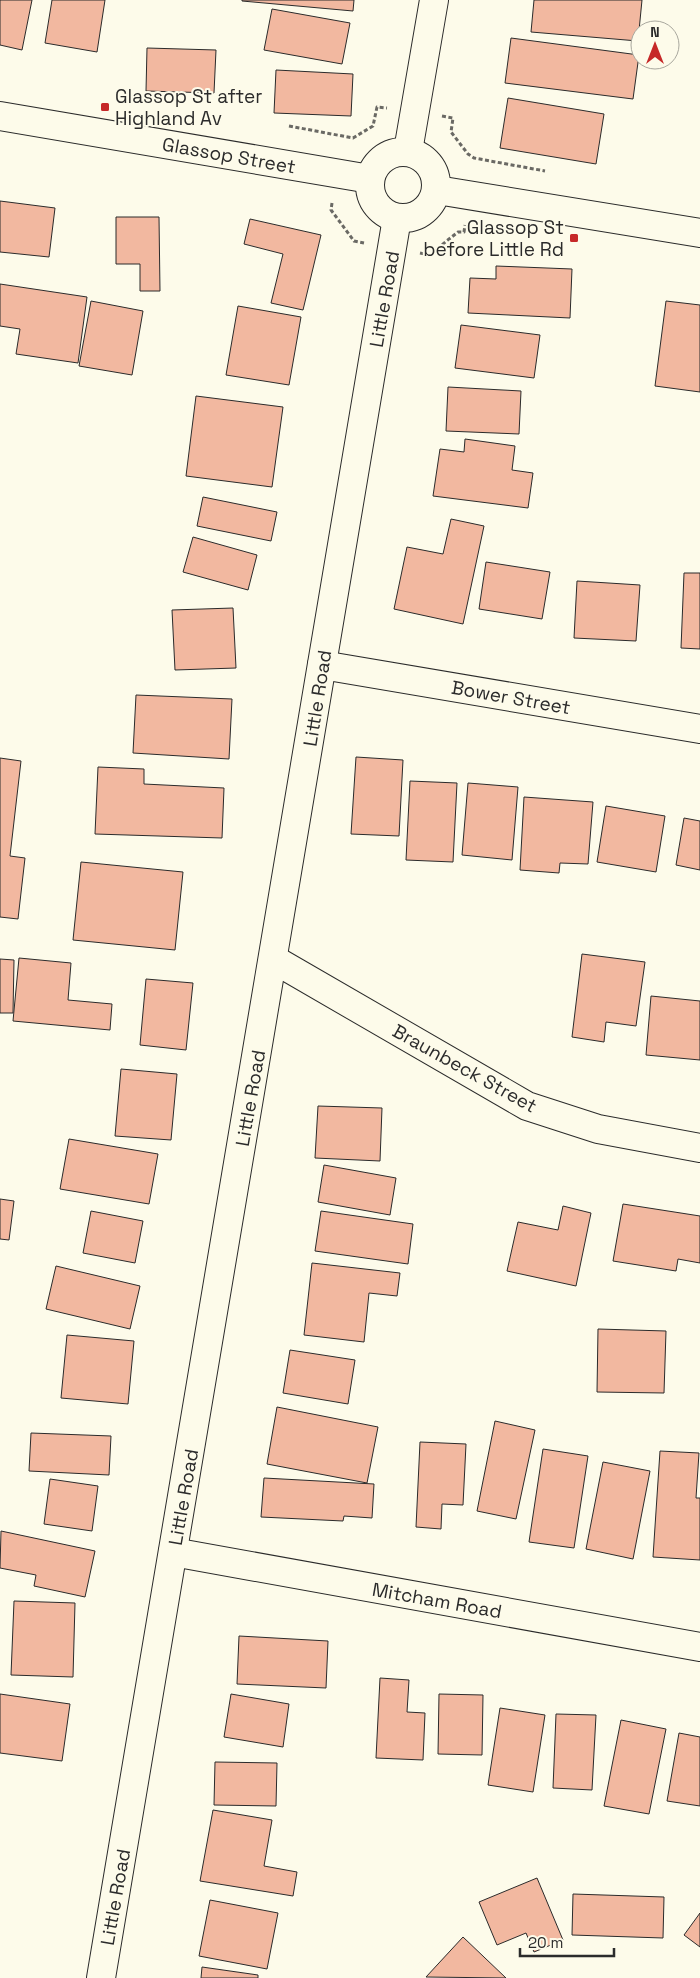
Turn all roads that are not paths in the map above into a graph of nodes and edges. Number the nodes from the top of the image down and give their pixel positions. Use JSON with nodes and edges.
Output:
{"nodes":[{"id":1,"x":434,"y":0,"type":"edge"},
{"id":2,"x":0,"y":116,"type":"edge"},
{"id":3,"x":408,"y":151,"type":"junction"},
{"id":4,"x":370,"y":179,"type":"junction"},
{"id":5,"x":437,"y":190,"type":"junction"},
{"id":6,"x":398,"y":218,"type":"junction"},
{"id":7,"x":700,"y":233,"type":"edge"},
{"id":8,"x":322,"y":665,"type":"junction"},
{"id":9,"x":700,"y":729,"type":"edge"},
{"id":10,"x":273,"y":959,"type":"junction"},
{"id":11,"x":700,"y":1148,"type":"edge"},
{"id":12,"x":173,"y":1552,"type":"junction"},
{"id":13,"x":700,"y":1647,"type":"edge"},
{"id":14,"x":101,"y":1978,"type":"edge"}],
"edges":[{"from":1,"to":3,"type":"street"},
{"from":2,"to":4,"type":"street","name":"Glassop Street"},
{"from":3,"to":4,"type":"street"},
{"from":3,"to":5,"type":"street"},
{"from":4,"to":6,"type":"street"},
{"from":5,"to":6,"type":"street"},
{"from":5,"to":7,"type":"street"},
{"from":6,"to":8,"type":"street","name":"Little Road"},
{"from":8,"to":9,"type":"street","name":"Bower Street"},
{"from":8,"to":10,"type":"street","name":"Little Road"},
{"from":10,"to":11,"type":"street","name":"Braunbeck Street"},
{"from":10,"to":12,"type":"street","name":"Little Road"},
{"from":12,"to":13,"type":"street","name":"Mitcham Road"},
{"from":12,"to":14,"type":"street","name":"Little Road"}]}
